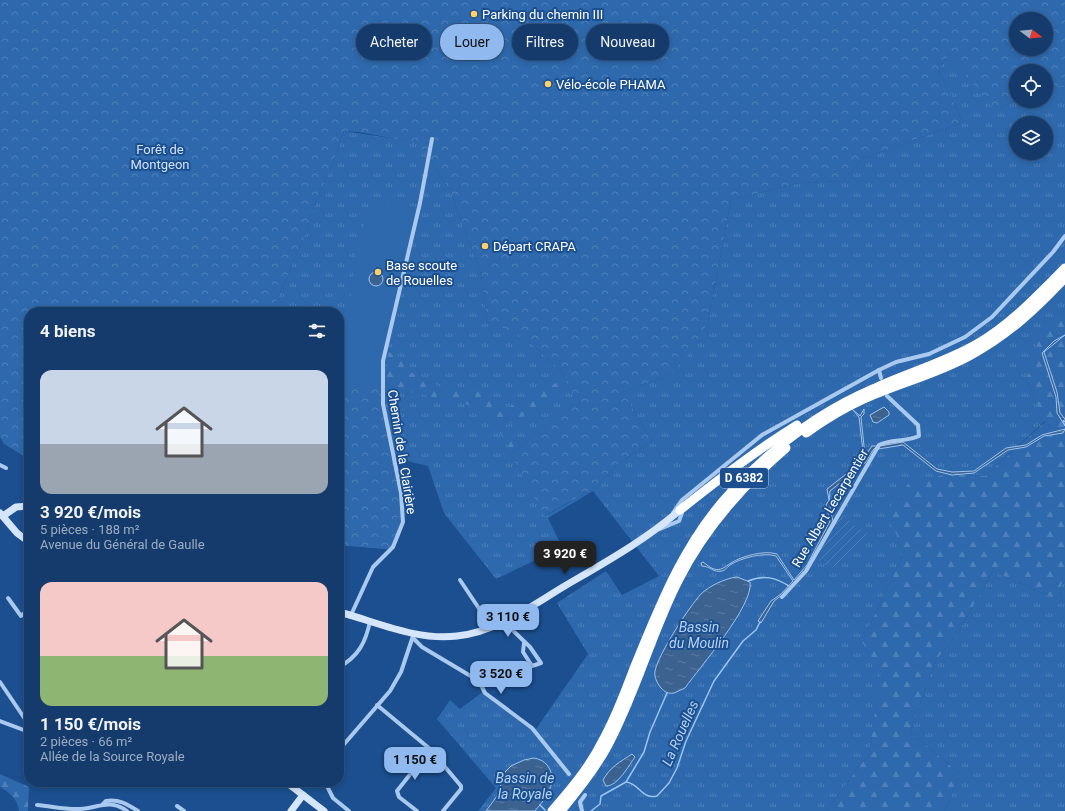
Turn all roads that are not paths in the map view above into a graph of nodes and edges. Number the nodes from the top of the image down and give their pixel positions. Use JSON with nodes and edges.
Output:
{"nodes":[{"id":1,"x":432,"y":139,"type":"dead end"},
{"id":2,"x":1065,"y":236,"type":"edge"},
{"id":3,"x":1065,"y":268,"type":"edge"},
{"id":4,"x":1065,"y":278,"type":"edge"},
{"id":5,"x":879,"y":370,"type":"junction"},
{"id":6,"x":880,"y":378,"type":"dead end"},
{"id":7,"x":872,"y":389,"type":"junction"},
{"id":8,"x":887,"y":396,"type":"dead end"},
{"id":9,"x":0,"y":465,"type":"edge"},
{"id":10,"x":6,"y":468,"type":"dead end"},
{"id":11,"x":24,"y":506,"type":"edge"},
{"id":12,"x":678,"y":508,"type":"junction"},
{"id":13,"x":1,"y":514,"type":"edge"},
{"id":14,"x":658,"y":529,"type":"junction"},
{"id":15,"x":24,"y":538,"type":"edge"},
{"id":16,"x":460,"y":580,"type":"dead end"},
{"id":17,"x":782,"y":597,"type":"dead end"},
{"id":18,"x":8,"y":598,"type":"dead end"},
{"id":19,"x":24,"y":613,"type":"edge"},
{"id":20,"x":344,"y":613,"type":"edge"},
{"id":21,"x":351,"y":615,"type":"junction"},
{"id":22,"x":370,"y":621,"type":"junction"},
{"id":23,"x":504,"y":622,"type":"junction"},
{"id":24,"x":488,"y":629,"type":"junction"},
{"id":25,"x":413,"y":636,"type":"junction"},
{"id":26,"x":524,"y":642,"type":"junction"},
{"id":27,"x":344,"y":664,"type":"edge"},
{"id":28,"x":0,"y":682,"type":"edge"},
{"id":29,"x":377,"y":705,"type":"junction"},
{"id":30,"x":24,"y":718,"type":"edge"},
{"id":31,"x":0,"y":721,"type":"edge"},
{"id":32,"x":24,"y":730,"type":"edge"},
{"id":33,"x":344,"y":743,"type":"edge"},
{"id":34,"x":430,"y":749,"type":"junction"},
{"id":35,"x":569,"y":774,"type":"dead end"},
{"id":36,"x":293,"y":787,"type":"edge"},
{"id":37,"x":326,"y":787,"type":"edge"},
{"id":38,"x":303,"y":795,"type":"junction"},
{"id":39,"x":585,"y":795,"type":"dead end"},
{"id":40,"x":103,"y":804,"type":"junction"},
{"id":41,"x":37,"y":805,"type":"dead end"},
{"id":42,"x":178,"y":806,"type":"dead end"},
{"id":43,"x":127,"y":811,"type":"edge"},
{"id":44,"x":138,"y":811,"type":"edge"},
{"id":45,"x":184,"y":811,"type":"edge"},
{"id":46,"x":291,"y":811,"type":"edge"},
{"id":47,"x":324,"y":811,"type":"edge"},
{"id":48,"x":349,"y":811,"type":"edge"},
{"id":49,"x":417,"y":811,"type":"edge"},
{"id":50,"x":443,"y":811,"type":"edge"},
{"id":51,"x":552,"y":811,"type":"edge"},
{"id":52,"x":561,"y":811,"type":"edge"},
{"id":53,"x":582,"y":811,"type":"edge"}],
"edges":[{"from":1,"to":21,"type":"street","name":"Chemin de la Clairière"},
{"from":2,"to":5,"type":"street"},
{"from":3,"to":7,"type":"highway","number":"D 6382"},
{"from":4,"to":52,"type":"highway","number":"D 6382"},
{"from":5,"to":6,"type":"street"},
{"from":5,"to":12,"type":"street"},
{"from":7,"to":12,"type":"highway"},
{"from":7,"to":51,"type":"highway","number":"D 6382"},
{"from":8,"to":17,"type":"street","name":"Rue Albert Lecarpentier"},
{"from":9,"to":10,"type":"street"},
{"from":11,"to":13,"type":"street"},
{"from":12,"to":14,"type":"street"},
{"from":12,"to":14,"type":"street"},
{"from":13,"to":15,"type":"street"},
{"from":14,"to":23,"type":"street"},
{"from":16,"to":24,"type":"street"},
{"from":18,"to":19,"type":"street"},
{"from":20,"to":21,"type":"street"},
{"from":21,"to":22,"type":"street"},
{"from":22,"to":25,"type":"street"},
{"from":22,"to":27,"type":"street"},
{"from":23,"to":24,"type":"street"},
{"from":23,"to":26,"type":"street"},
{"from":24,"to":25,"type":"street"},
{"from":25,"to":29,"type":"street"},
{"from":25,"to":35,"type":"street"},
{"from":26,"to":26,"type":"street"},
{"from":28,"to":30,"type":"street"},
{"from":29,"to":33,"type":"street"},
{"from":29,"to":34,"type":"street"},
{"from":31,"to":32,"type":"street"},
{"from":34,"to":49,"type":"street"},
{"from":34,"to":50,"type":"street"},
{"from":36,"to":38,"type":"street"},
{"from":37,"to":48,"type":"street"},
{"from":38,"to":46,"type":"street"},
{"from":38,"to":47,"type":"street"},
{"from":39,"to":53,"type":"street"},
{"from":40,"to":41,"type":"street"},
{"from":40,"to":43,"type":"street"},
{"from":40,"to":44,"type":"street"},
{"from":42,"to":45,"type":"street"}]}
